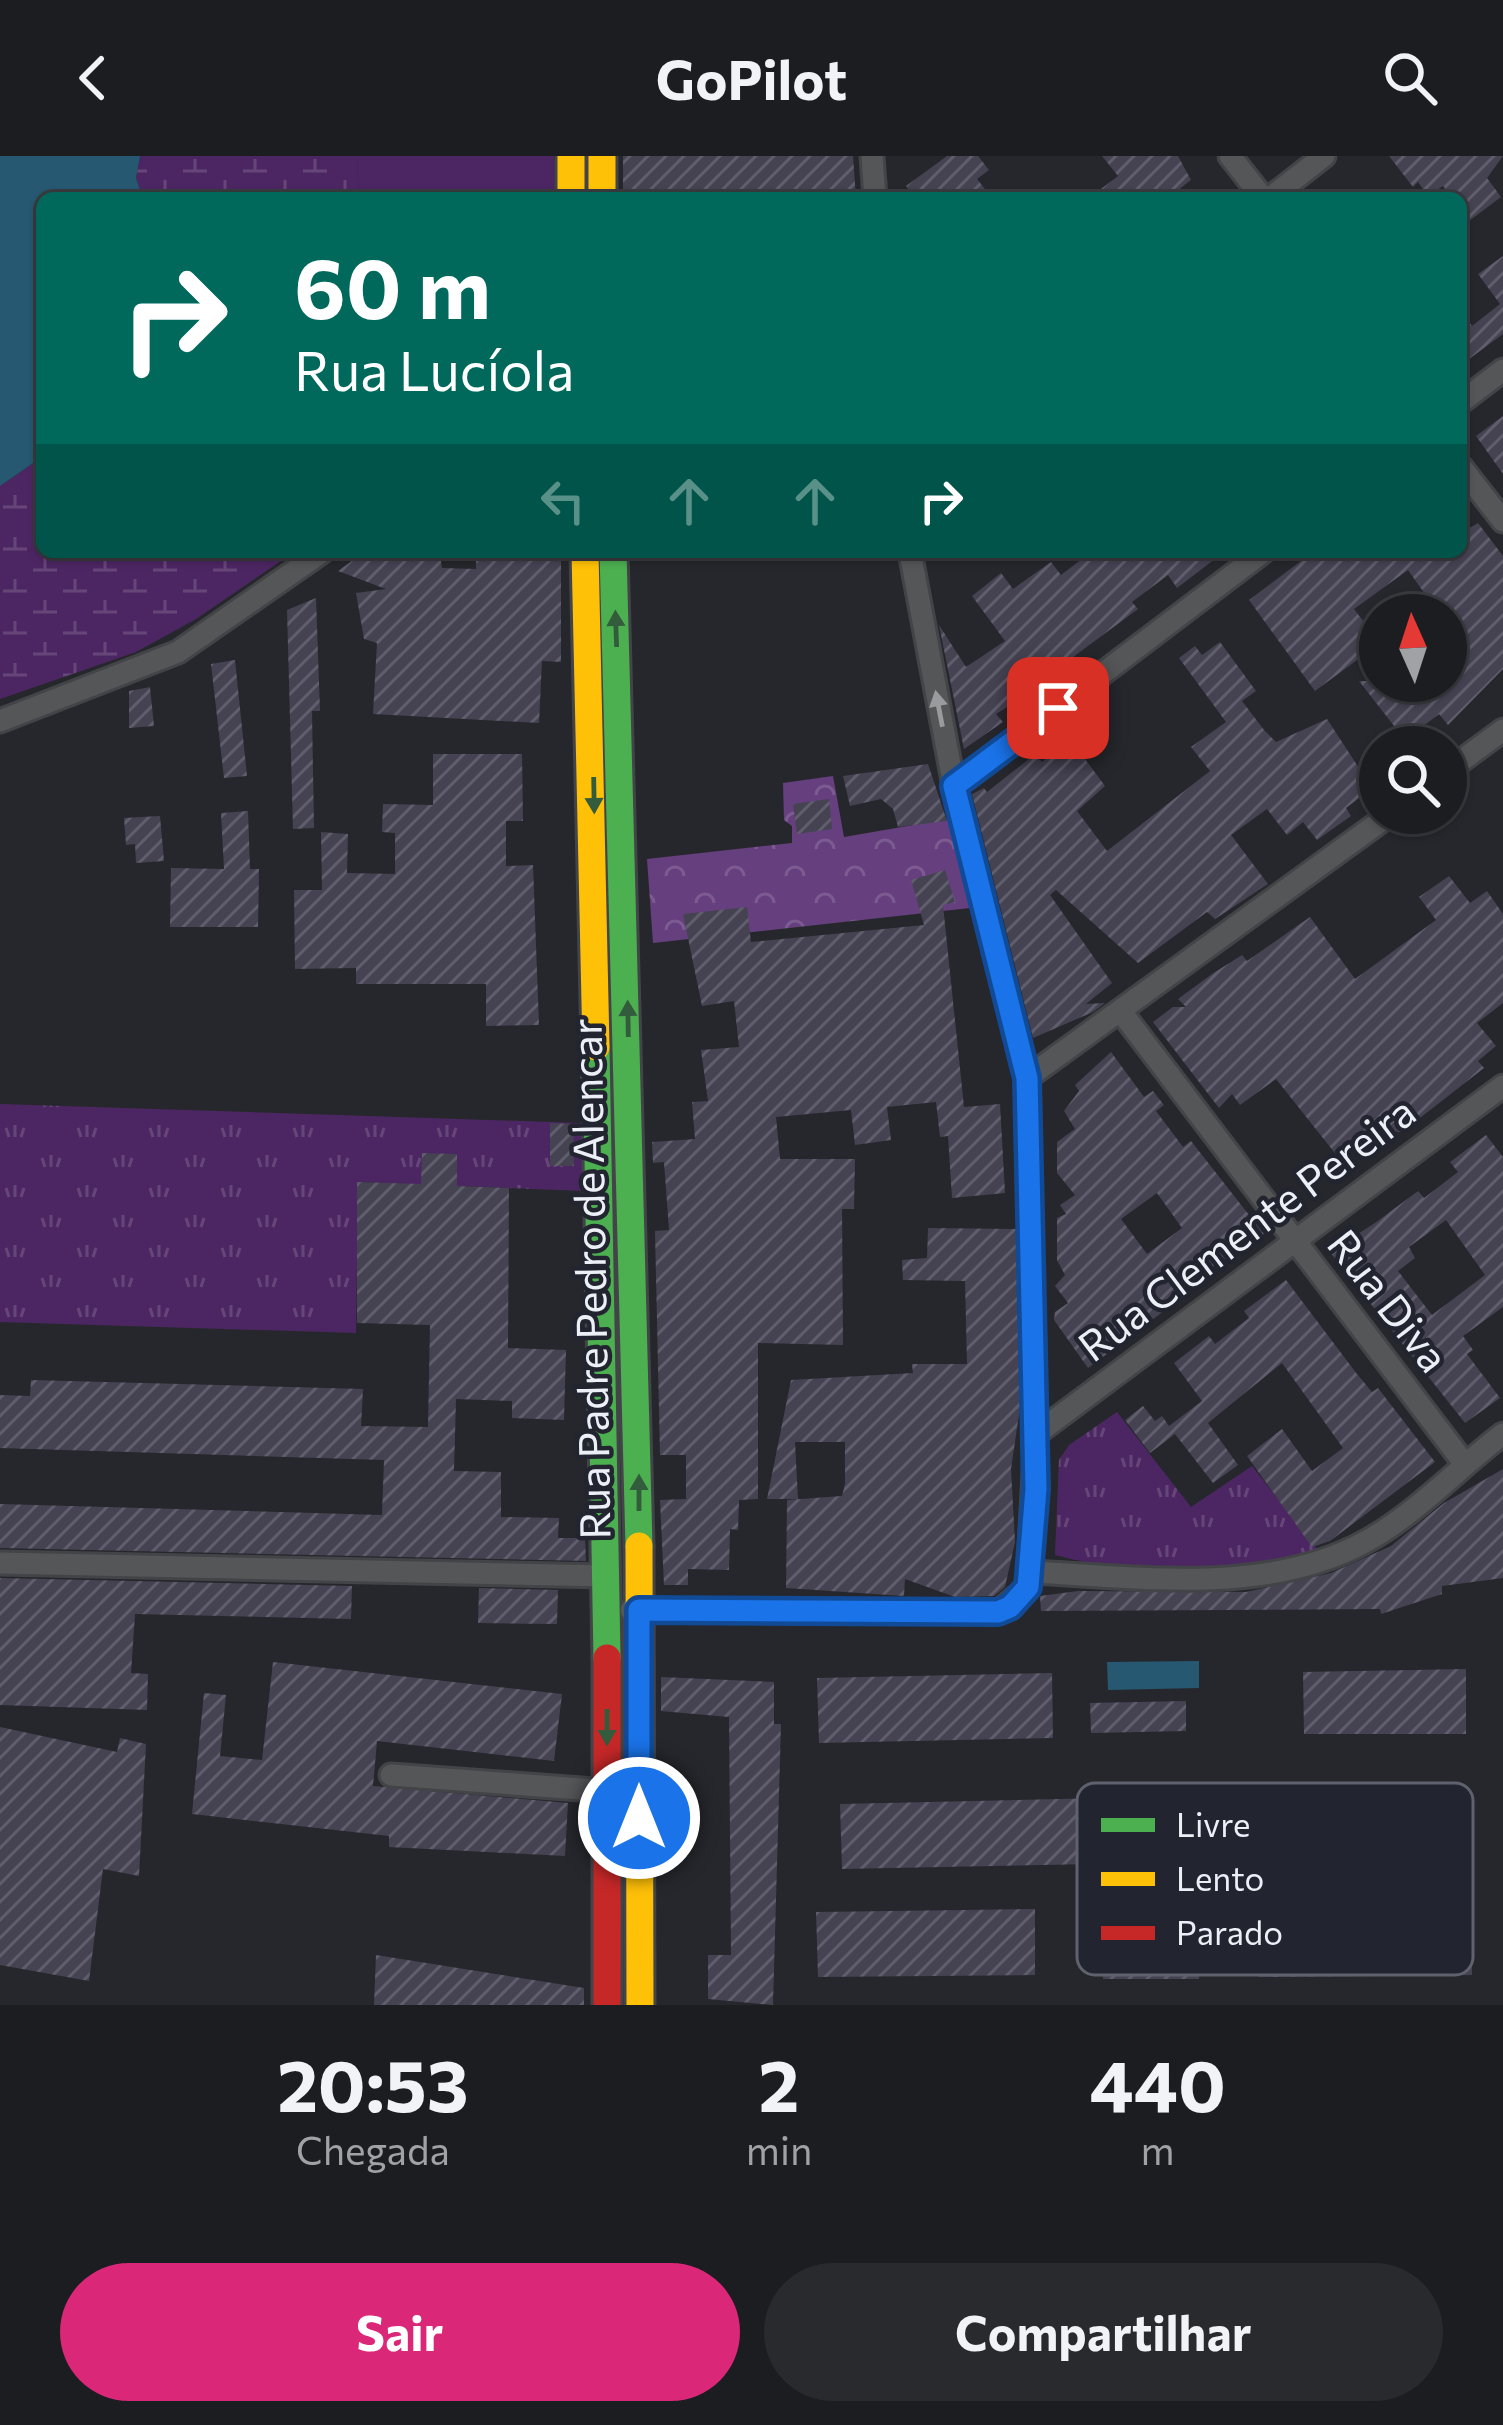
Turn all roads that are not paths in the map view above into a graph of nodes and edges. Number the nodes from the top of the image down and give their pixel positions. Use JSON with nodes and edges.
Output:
{"nodes":[{"id":1,"x":571,"y":156,"type":"edge"},
{"id":2,"x":602,"y":156,"type":"edge"},
{"id":3,"x":872,"y":156,"type":"edge"},
{"id":4,"x":1230,"y":156,"type":"edge"},
{"id":5,"x":1324,"y":156,"type":"edge"},
{"id":6,"x":572,"y":192,"type":"edge"},
{"id":7,"x":602,"y":192,"type":"edge"},
{"id":8,"x":875,"y":192,"type":"edge"},
{"id":9,"x":1261,"y":192,"type":"edge"},
{"id":10,"x":1274,"y":192,"type":"edge"},
{"id":11,"x":1503,"y":370,"type":"edge"},
{"id":12,"x":1467,"y":397,"type":"edge"},
{"id":13,"x":1467,"y":475,"type":"edge"},
{"id":14,"x":1503,"y":521,"type":"edge"},
{"id":15,"x":313,"y":558,"type":"edge"},
{"id":16,"x":585,"y":558,"type":"edge"},
{"id":17,"x":613,"y":558,"type":"edge"},
{"id":18,"x":911,"y":558,"type":"edge"},
{"id":19,"x":1255,"y":558,"type":"edge"},
{"id":20,"x":0,"y":721,"type":"edge"},
{"id":21,"x":1503,"y":730,"type":"edge"},
{"id":22,"x":1467,"y":757,"type":"edge"},
{"id":23,"x":954,"y":786,"type":"junction"},
{"id":24,"x":1364,"y":834,"type":"edge"},
{"id":25,"x":1122,"y":1013,"type":"junction"},
{"id":26,"x":629,"y":1068,"type":"junction"},
{"id":27,"x":598,"y":1069,"type":"junction"},
{"id":28,"x":1027,"y":1078,"type":"junction"},
{"id":29,"x":1503,"y":1086,"type":"edge"},
{"id":30,"x":1295,"y":1246,"type":"junction"},
{"id":31,"x":1036,"y":1434,"type":"junction"},
{"id":32,"x":1503,"y":1434,"type":"edge"},
{"id":33,"x":1464,"y":1463,"type":"junction"},
{"id":34,"x":0,"y":1563,"type":"edge"},
{"id":35,"x":1031,"y":1572,"type":"junction"},
{"id":36,"x":607,"y":1576,"type":"junction"},
{"id":37,"x":607,"y":1610,"type":"junction"},
{"id":38,"x":639,"y":1610,"type":"junction"},
{"id":39,"x":391,"y":1775,"type":"dead end"},
{"id":40,"x":608,"y":1791,"type":"junction"},
{"id":41,"x":608,"y":2005,"type":"edge"},
{"id":42,"x":640,"y":2005,"type":"edge"}],
"edges":[{"from":1,"to":6,"type":"main road"},
{"from":2,"to":7,"type":"main road"},
{"from":3,"to":8,"type":"street"},
{"from":4,"to":9,"type":"street"},
{"from":5,"to":10,"type":"street"},
{"from":11,"to":12,"type":"street"},
{"from":13,"to":14,"type":"street"},
{"from":15,"to":20,"type":"street"},
{"from":16,"to":27,"type":"main road","name":"Rua Padre Pedro de Alencar","one_way":true},
{"from":26,"to":17,"type":"main road","name":"Rua Padre Pedro de Alencar","one_way":true},
{"from":23,"to":18,"type":"street","one_way":true},
{"from":19,"to":23,"type":"street"},
{"from":21,"to":22,"type":"street"},
{"from":23,"to":28,"type":"street"},
{"from":24,"to":25,"type":"street"},
{"from":25,"to":28,"type":"street"},
{"from":25,"to":30,"type":"street","name":"Rua Diva"},
{"from":26,"to":27,"type":"main road"},
{"from":38,"to":26,"type":"main road","name":"Rua Padre Pedro de Alencar","one_way":true},
{"from":27,"to":36,"type":"main road","name":"Rua Padre Pedro de Alencar"},
{"from":28,"to":31,"type":"street"},
{"from":29,"to":30,"type":"street","name":"Rua Clemente Pereira"},
{"from":30,"to":31,"type":"street","name":"Rua Clemente Pereira"},
{"from":30,"to":33,"type":"street","name":"Rua Diva"},
{"from":31,"to":35,"type":"street"},
{"from":32,"to":33,"type":"street"},
{"from":33,"to":35,"type":"street"},
{"from":34,"to":36,"type":"street"},
{"from":35,"to":38,"type":"street"},
{"from":36,"to":37,"type":"main road","name":"Rua Padre Pedro de Alencar"},
{"from":37,"to":38,"type":"street"},
{"from":37,"to":40,"type":"main road","name":"Rua Padre Pedro de Alencar","one_way":true},
{"from":38,"to":42,"type":"main road","name":"Rua Padre Pedro de Alencar"},
{"from":39,"to":40,"type":"street"},
{"from":40,"to":41,"type":"main road","name":"Rua Padre Pedro de Alencar"}]}
